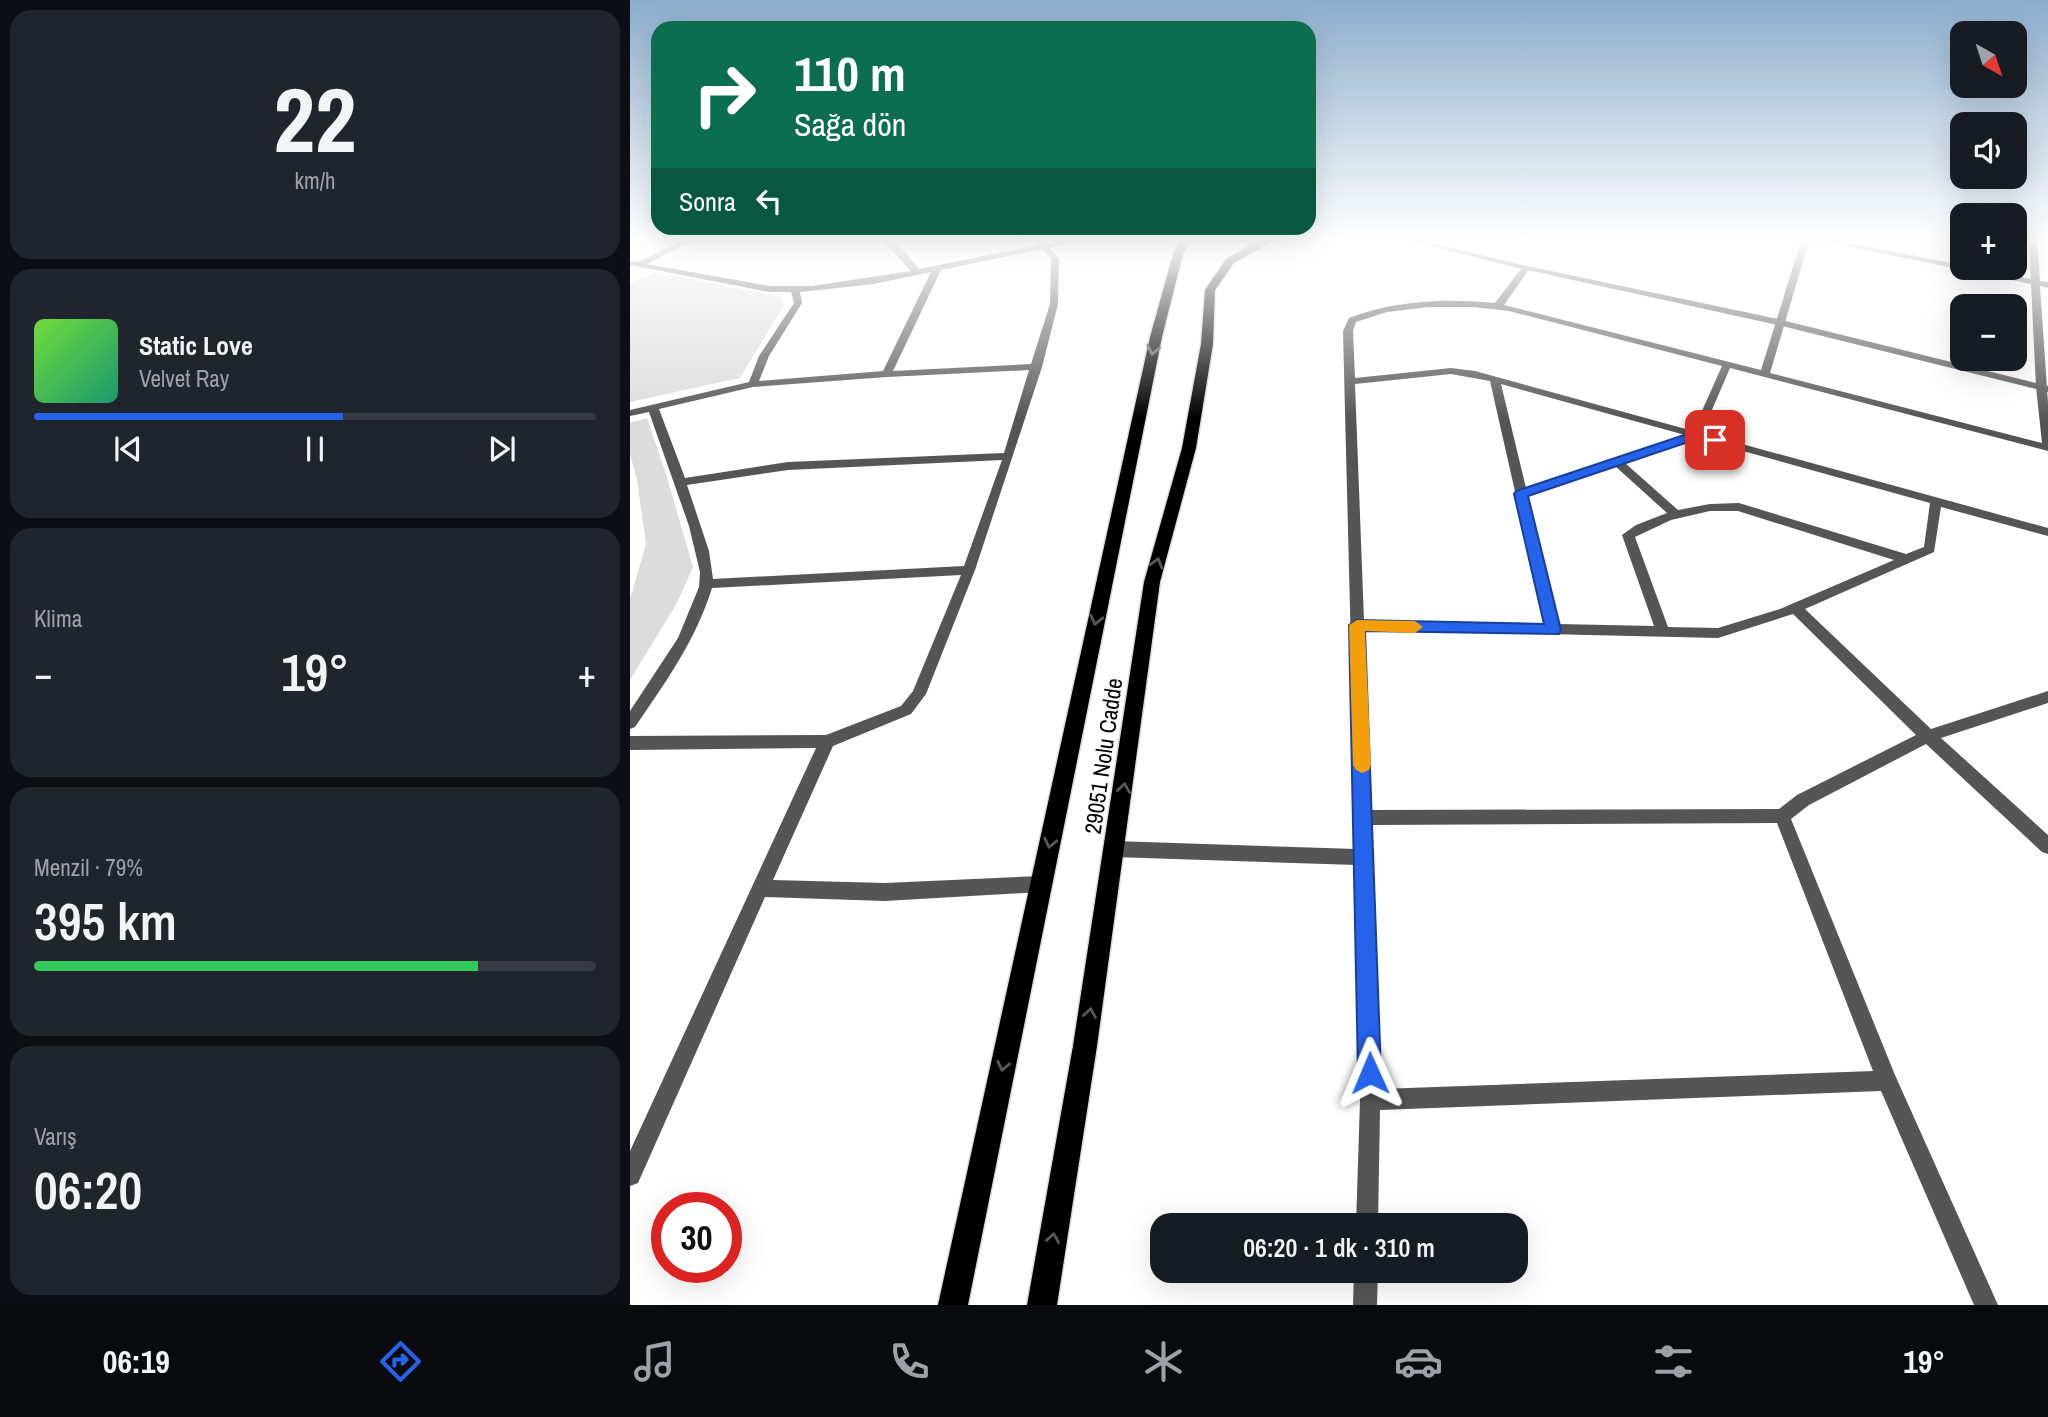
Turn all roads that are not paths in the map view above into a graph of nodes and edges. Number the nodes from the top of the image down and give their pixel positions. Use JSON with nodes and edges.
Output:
{"nodes":[{"id":1,"x":797,"y":299,"type":"edge"},
{"id":2,"x":923,"y":299,"type":"edge"},
{"id":3,"x":1054,"y":299,"type":"edge"},
{"id":4,"x":1166,"y":299,"type":"edge"},
{"id":5,"x":1210,"y":299,"type":"edge"},
{"id":6,"x":1503,"y":299,"type":"edge"},
{"id":7,"x":1670,"y":299,"type":"edge"},
{"id":8,"x":1789,"y":299,"type":"edge"},
{"id":9,"x":2036,"y":299,"type":"edge"},
{"id":10,"x":1498,"y":306,"type":"junction"},
{"id":11,"x":1782,"y":323,"type":"junction"},
{"id":12,"x":1727,"y":365,"type":"junction"},
{"id":13,"x":1037,"y":368,"type":"junction"},
{"id":14,"x":887,"y":374,"type":"junction"},
{"id":15,"x":1764,"y":375,"type":"junction"},
{"id":16,"x":1495,"y":380,"type":"junction"},
{"id":17,"x":1350,"y":382,"type":"junction"},
{"id":18,"x":753,"y":384,"type":"junction"},
{"id":19,"x":2044,"y":388,"type":"edge"},
{"id":20,"x":653,"y":407,"type":"junction"},
{"id":21,"x":630,"y":413,"type":"edge"},
{"id":22,"x":1696,"y":435,"type":"junction"},
{"id":23,"x":2048,"y":447,"type":"edge"},
{"id":24,"x":1009,"y":456,"type":"junction"},
{"id":25,"x":1617,"y":462,"type":"junction"},
{"id":26,"x":680,"y":482,"type":"junction"},
{"id":27,"x":1520,"y":494,"type":"junction"},
{"id":28,"x":1936,"y":501,"type":"junction"},
{"id":29,"x":1676,"y":515,"type":"junction"},
{"id":30,"x":2048,"y":532,"type":"edge"},
{"id":31,"x":1907,"y":559,"type":"junction"},
{"id":32,"x":968,"y":570,"type":"junction"},
{"id":33,"x":707,"y":584,"type":"junction"},
{"id":34,"x":1795,"y":608,"type":"junction"},
{"id":35,"x":1357,"y":625,"type":"junction"},
{"id":36,"x":1553,"y":630,"type":"junction"},
{"id":37,"x":1664,"y":632,"type":"junction"},
{"id":38,"x":2048,"y":697,"type":"edge"},
{"id":39,"x":630,"y":723,"type":"edge"},
{"id":40,"x":1928,"y":736,"type":"junction"},
{"id":41,"x":827,"y":741,"type":"junction"},
{"id":42,"x":630,"y":743,"type":"edge"},
{"id":43,"x":1782,"y":816,"type":"junction"},
{"id":44,"x":1364,"y":818,"type":"junction"},
{"id":45,"x":2048,"y":846,"type":"edge"},
{"id":46,"x":1114,"y":849,"type":"junction"},
{"id":47,"x":1364,"y":857,"type":"junction"},
{"id":48,"x":1041,"y":884,"type":"junction"},
{"id":49,"x":760,"y":888,"type":"junction"},
{"id":50,"x":1887,"y":1081,"type":"junction"},
{"id":51,"x":1370,"y":1100,"type":"junction"},
{"id":52,"x":630,"y":1175,"type":"edge"},
{"id":53,"x":1367,"y":1213,"type":"edge"},
{"id":54,"x":1366,"y":1283,"type":"edge"},
{"id":55,"x":953,"y":1305,"type":"edge"},
{"id":56,"x":1042,"y":1305,"type":"edge"},
{"id":57,"x":1365,"y":1305,"type":"edge"},
{"id":58,"x":1986,"y":1305,"type":"edge"}],
"edges":[{"from":1,"to":18,"type":"street"},
{"from":2,"to":14,"type":"street"},
{"from":3,"to":13,"type":"street"},
{"from":4,"to":48,"type":"main road","name":"29051 Nolu Cadde","one_way":true},
{"from":46,"to":5,"type":"main road","name":"29051 Nolu Cadde","one_way":true},
{"from":6,"to":10,"type":"street"},
{"from":7,"to":11,"type":"street"},
{"from":8,"to":11,"type":"street"},
{"from":9,"to":19,"type":"street"},
{"from":10,"to":12,"type":"street"},
{"from":10,"to":17,"type":"street"},
{"from":11,"to":15,"type":"street"},
{"from":11,"to":19,"type":"street"},
{"from":12,"to":15,"type":"street"},
{"from":12,"to":22,"type":"street"},
{"from":13,"to":14,"type":"street"},
{"from":13,"to":24,"type":"street"},
{"from":14,"to":18,"type":"street"},
{"from":15,"to":23,"type":"street"},
{"from":16,"to":17,"type":"street"},
{"from":16,"to":22,"type":"street"},
{"from":16,"to":27,"type":"street"},
{"from":17,"to":35,"type":"street"},
{"from":18,"to":20,"type":"street"},
{"from":19,"to":23,"type":"street"},
{"from":20,"to":21,"type":"street"},
{"from":20,"to":26,"type":"street"},
{"from":22,"to":25,"type":"street"},
{"from":22,"to":28,"type":"street"},
{"from":24,"to":26,"type":"street"},
{"from":24,"to":32,"type":"street"},
{"from":25,"to":27,"type":"street"},
{"from":25,"to":29,"type":"street"},
{"from":26,"to":33,"type":"street"},
{"from":27,"to":36,"type":"street"},
{"from":28,"to":30,"type":"street"},
{"from":28,"to":31,"type":"street"},
{"from":29,"to":31,"type":"street"},
{"from":29,"to":37,"type":"street"},
{"from":31,"to":34,"type":"street"},
{"from":32,"to":33,"type":"street"},
{"from":32,"to":41,"type":"street"},
{"from":33,"to":39,"type":"street"},
{"from":34,"to":37,"type":"street"},
{"from":34,"to":40,"type":"street"},
{"from":35,"to":36,"type":"street"},
{"from":35,"to":44,"type":"street"},
{"from":36,"to":37,"type":"street"},
{"from":38,"to":40,"type":"street"},
{"from":40,"to":43,"type":"street"},
{"from":40,"to":45,"type":"street"},
{"from":41,"to":42,"type":"street"},
{"from":41,"to":49,"type":"street"},
{"from":43,"to":44,"type":"street"},
{"from":43,"to":50,"type":"street"},
{"from":44,"to":47,"type":"street"},
{"from":46,"to":47,"type":"street"},
{"from":56,"to":46,"type":"main road","name":"29051 Nolu Cadde","one_way":true},
{"from":47,"to":51,"type":"street"},
{"from":48,"to":49,"type":"street"},
{"from":48,"to":55,"type":"main road","name":"29051 Nolu Cadde","one_way":true},
{"from":49,"to":52,"type":"street"},
{"from":50,"to":51,"type":"street"},
{"from":50,"to":58,"type":"street"},
{"from":51,"to":53,"type":"street"},
{"from":54,"to":57,"type":"street"}]}
